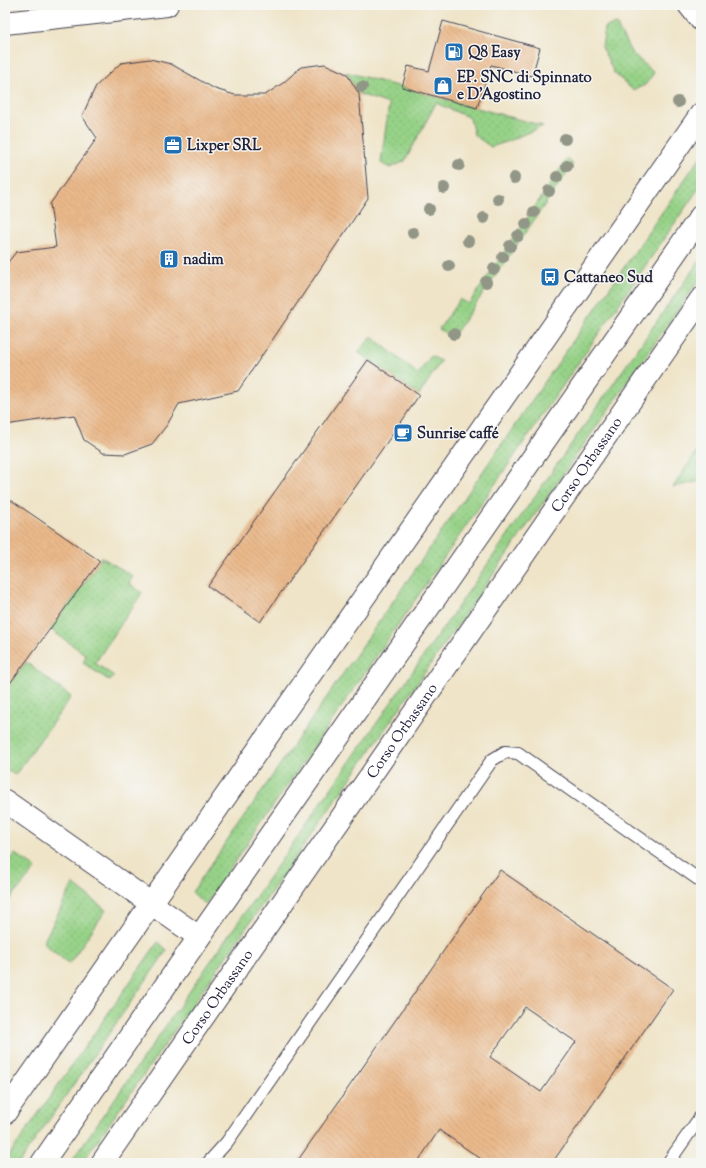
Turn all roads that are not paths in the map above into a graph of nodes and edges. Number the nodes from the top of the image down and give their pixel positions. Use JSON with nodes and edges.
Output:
{"nodes":[{"id":1,"x":92,"y":5,"type":"edge"},
{"id":2,"x":167,"y":5,"type":"edge"},
{"id":3,"x":689,"y":5,"type":"edge"},
{"id":4,"x":113,"y":11,"type":"junction"},
{"id":5,"x":701,"y":20,"type":"edge"},
{"id":6,"x":5,"y":23,"type":"edge"},
{"id":7,"x":701,"y":114,"type":"edge"},
{"id":8,"x":701,"y":216,"type":"edge"},
{"id":9,"x":701,"y":299,"type":"edge"},
{"id":10,"x":5,"y":801,"type":"edge"},
{"id":11,"x":701,"y":881,"type":"edge"},
{"id":12,"x":151,"y":904,"type":"junction"},
{"id":13,"x":199,"y":937,"type":"junction"},
{"id":14,"x":5,"y":1112,"type":"edge"},
{"id":15,"x":701,"y":1116,"type":"edge"},
{"id":16,"x":42,"y":1163,"type":"edge"},
{"id":17,"x":102,"y":1163,"type":"edge"},
{"id":18,"x":208,"y":1163,"type":"edge"},
{"id":19,"x":668,"y":1163,"type":"edge"}],
"edges":[{"from":1,"to":4,"type":"main road"},
{"from":2,"to":4,"type":"main road"},
{"from":3,"to":5,"type":"main road"},
{"from":4,"to":6,"type":"main road"},
{"from":7,"to":12,"type":"main road"},
{"from":8,"to":13,"type":"main road"},
{"from":9,"to":17,"type":"main road","name":"Corso Orbassano"},
{"from":10,"to":12,"type":"main road"},
{"from":11,"to":18,"type":"lane"},
{"from":12,"to":13,"type":"main road"},
{"from":12,"to":14,"type":"main road"},
{"from":13,"to":16,"type":"main road"},
{"from":15,"to":19,"type":"lane"}]}
